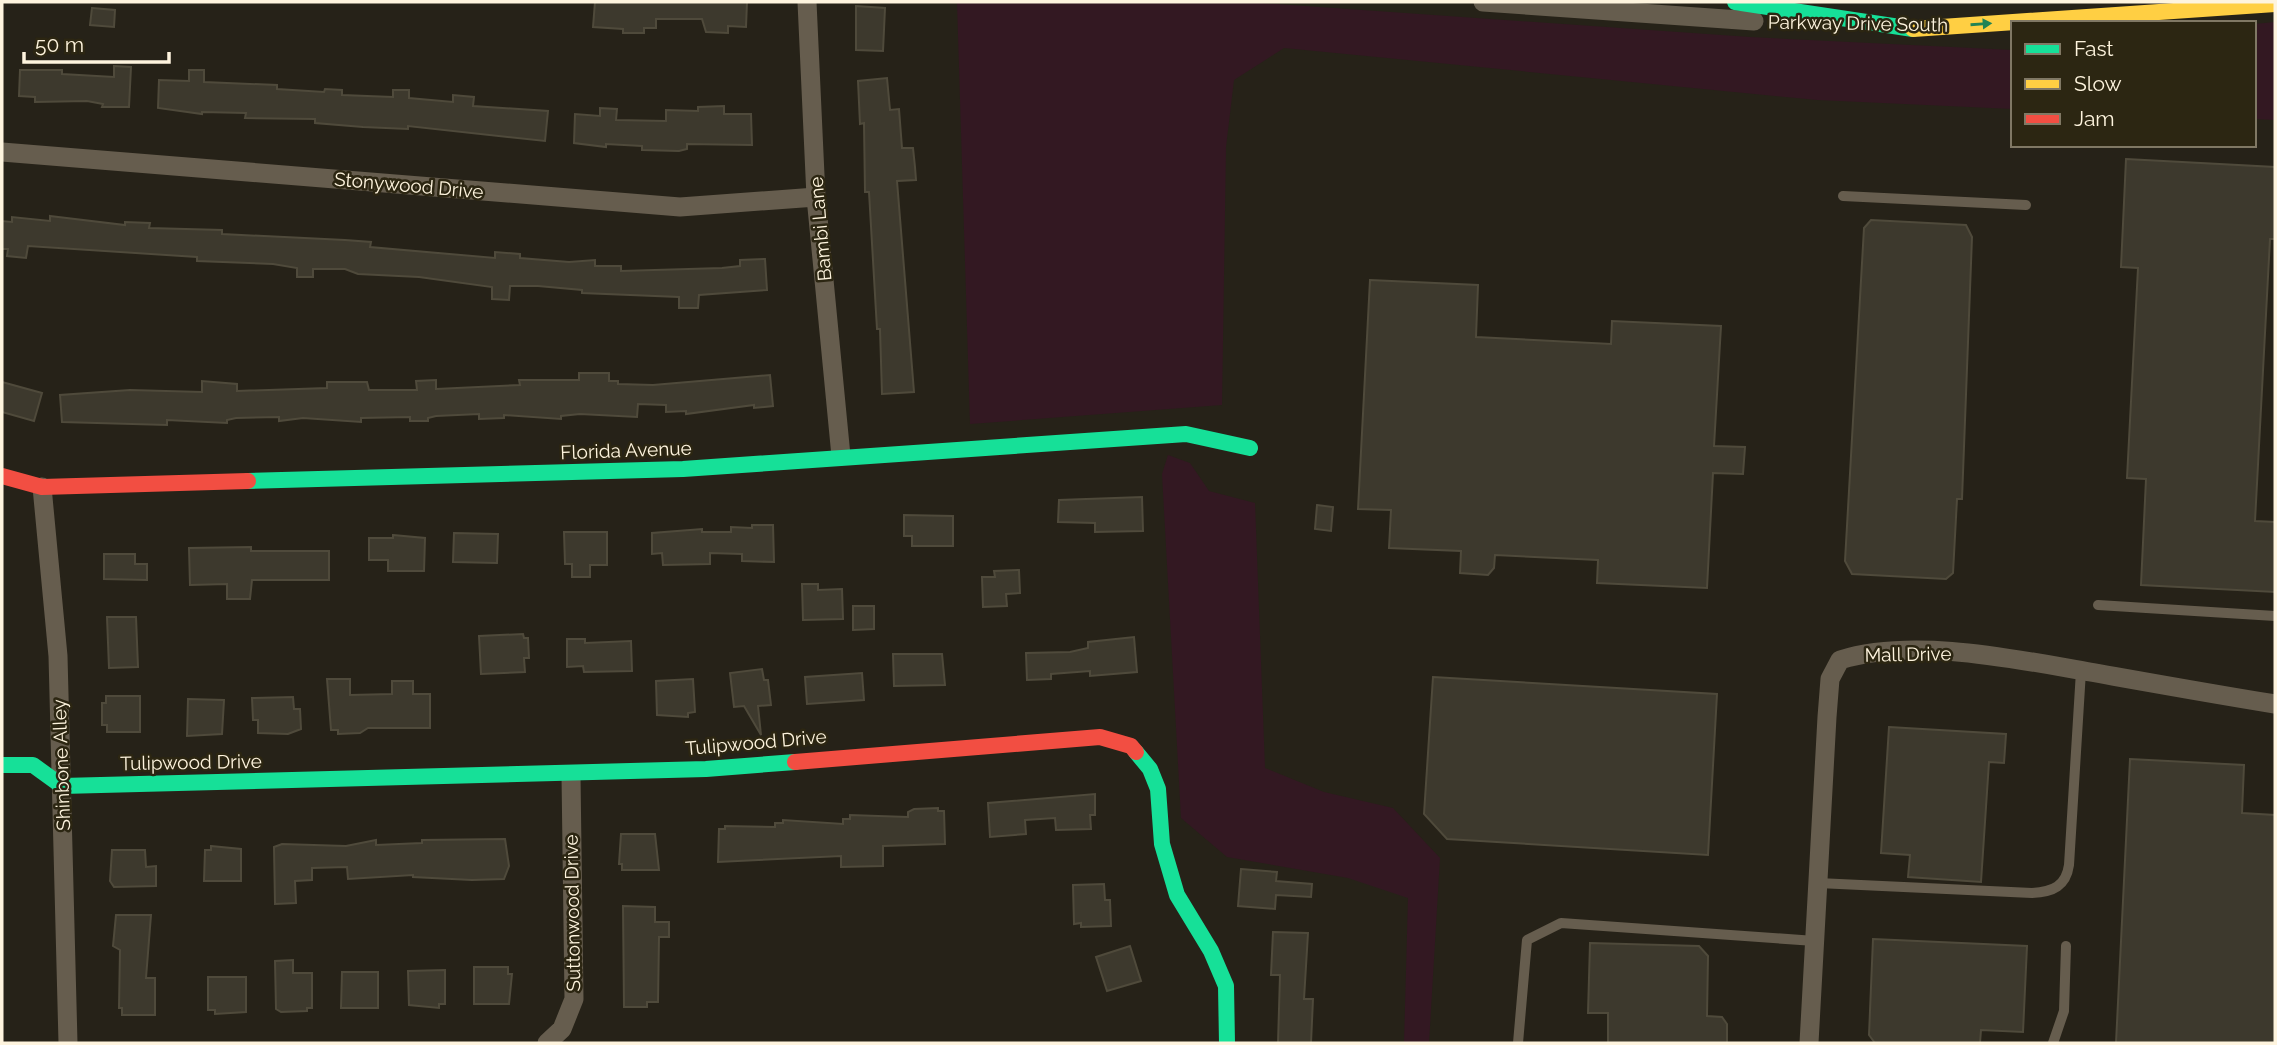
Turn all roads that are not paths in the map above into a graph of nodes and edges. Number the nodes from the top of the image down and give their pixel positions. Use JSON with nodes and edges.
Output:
{"nodes":[{"id":1,"x":807,"y":2,"type":"edge"},
{"id":2,"x":1483,"y":2,"type":"edge"},
{"id":3,"x":1735,"y":2,"type":"edge"},
{"id":4,"x":2275,"y":4,"type":"edge"},
{"id":5,"x":2029,"y":21,"type":"edge"},
{"id":6,"x":2011,"y":22,"type":"edge"},
{"id":7,"x":1913,"y":29,"type":"junction"},
{"id":8,"x":2,"y":152,"type":"edge"},
{"id":9,"x":1843,"y":195,"type":"dead end"},
{"id":10,"x":816,"y":197,"type":"junction"},
{"id":11,"x":2026,"y":205,"type":"dead end"},
{"id":12,"x":1250,"y":448,"type":"dead end"},
{"id":13,"x":841,"y":456,"type":"junction"},
{"id":14,"x":2,"y":476,"type":"edge"},
{"id":15,"x":42,"y":486,"type":"junction"},
{"id":16,"x":2098,"y":605,"type":"dead end"},
{"id":17,"x":2275,"y":616,"type":"edge"},
{"id":18,"x":2081,"y":671,"type":"junction"},
{"id":19,"x":2275,"y":704,"type":"edge"},
{"id":20,"x":2,"y":765,"type":"edge"},
{"id":21,"x":570,"y":775,"type":"junction"},
{"id":22,"x":62,"y":786,"type":"junction"},
{"id":23,"x":1818,"y":883,"type":"junction"},
{"id":24,"x":1815,"y":941,"type":"junction"},
{"id":25,"x":2066,"y":946,"type":"dead end"},
{"id":26,"x":68,"y":1043,"type":"edge"},
{"id":27,"x":547,"y":1043,"type":"edge"},
{"id":28,"x":1227,"y":1043,"type":"edge"},
{"id":29,"x":1518,"y":1043,"type":"edge"},
{"id":30,"x":1809,"y":1043,"type":"edge"},
{"id":31,"x":2053,"y":1043,"type":"edge"}],
"edges":[{"from":1,"to":10,"type":"street","name":"Bambi Lane"},
{"from":2,"to":7,"type":"street","name":"Parkway Drive South"},
{"from":3,"to":7,"type":"main road"},
{"from":5,"to":4,"type":"main road","name":"Parkway Drive South","one_way":true},
{"from":7,"to":6,"type":"main road","name":"Parkway Drive South","one_way":true},
{"from":8,"to":10,"type":"street","name":"Stonywood Drive"},
{"from":9,"to":11,"type":"lane"},
{"from":10,"to":13,"type":"street","name":"Bambi Lane"},
{"from":12,"to":13,"type":"main road","name":"Florida Avenue"},
{"from":13,"to":15,"type":"main road","name":"Florida Avenue"},
{"from":14,"to":15,"type":"main road","name":"Florida Avenue"},
{"from":15,"to":22,"type":"street","name":"Shinbone Alley"},
{"from":16,"to":17,"type":"lane"},
{"from":18,"to":19,"type":"street","name":"Mall Drive"},
{"from":18,"to":23,"type":"lane"},
{"from":18,"to":23,"type":"street","name":"Mall Drive"},
{"from":20,"to":22,"type":"main road"},
{"from":21,"to":22,"type":"main road","name":"Tulipwood Drive"},
{"from":21,"to":27,"type":"street","name":"Suttonwood Drive"},
{"from":21,"to":28,"type":"main road","name":"Tulipwood Drive"},
{"from":22,"to":26,"type":"street","name":"Shinbone Alley"},
{"from":23,"to":24,"type":"street","name":"Mall Drive"},
{"from":24,"to":29,"type":"lane"},
{"from":24,"to":30,"type":"street","name":"Mall Drive"},
{"from":25,"to":31,"type":"lane"}]}
